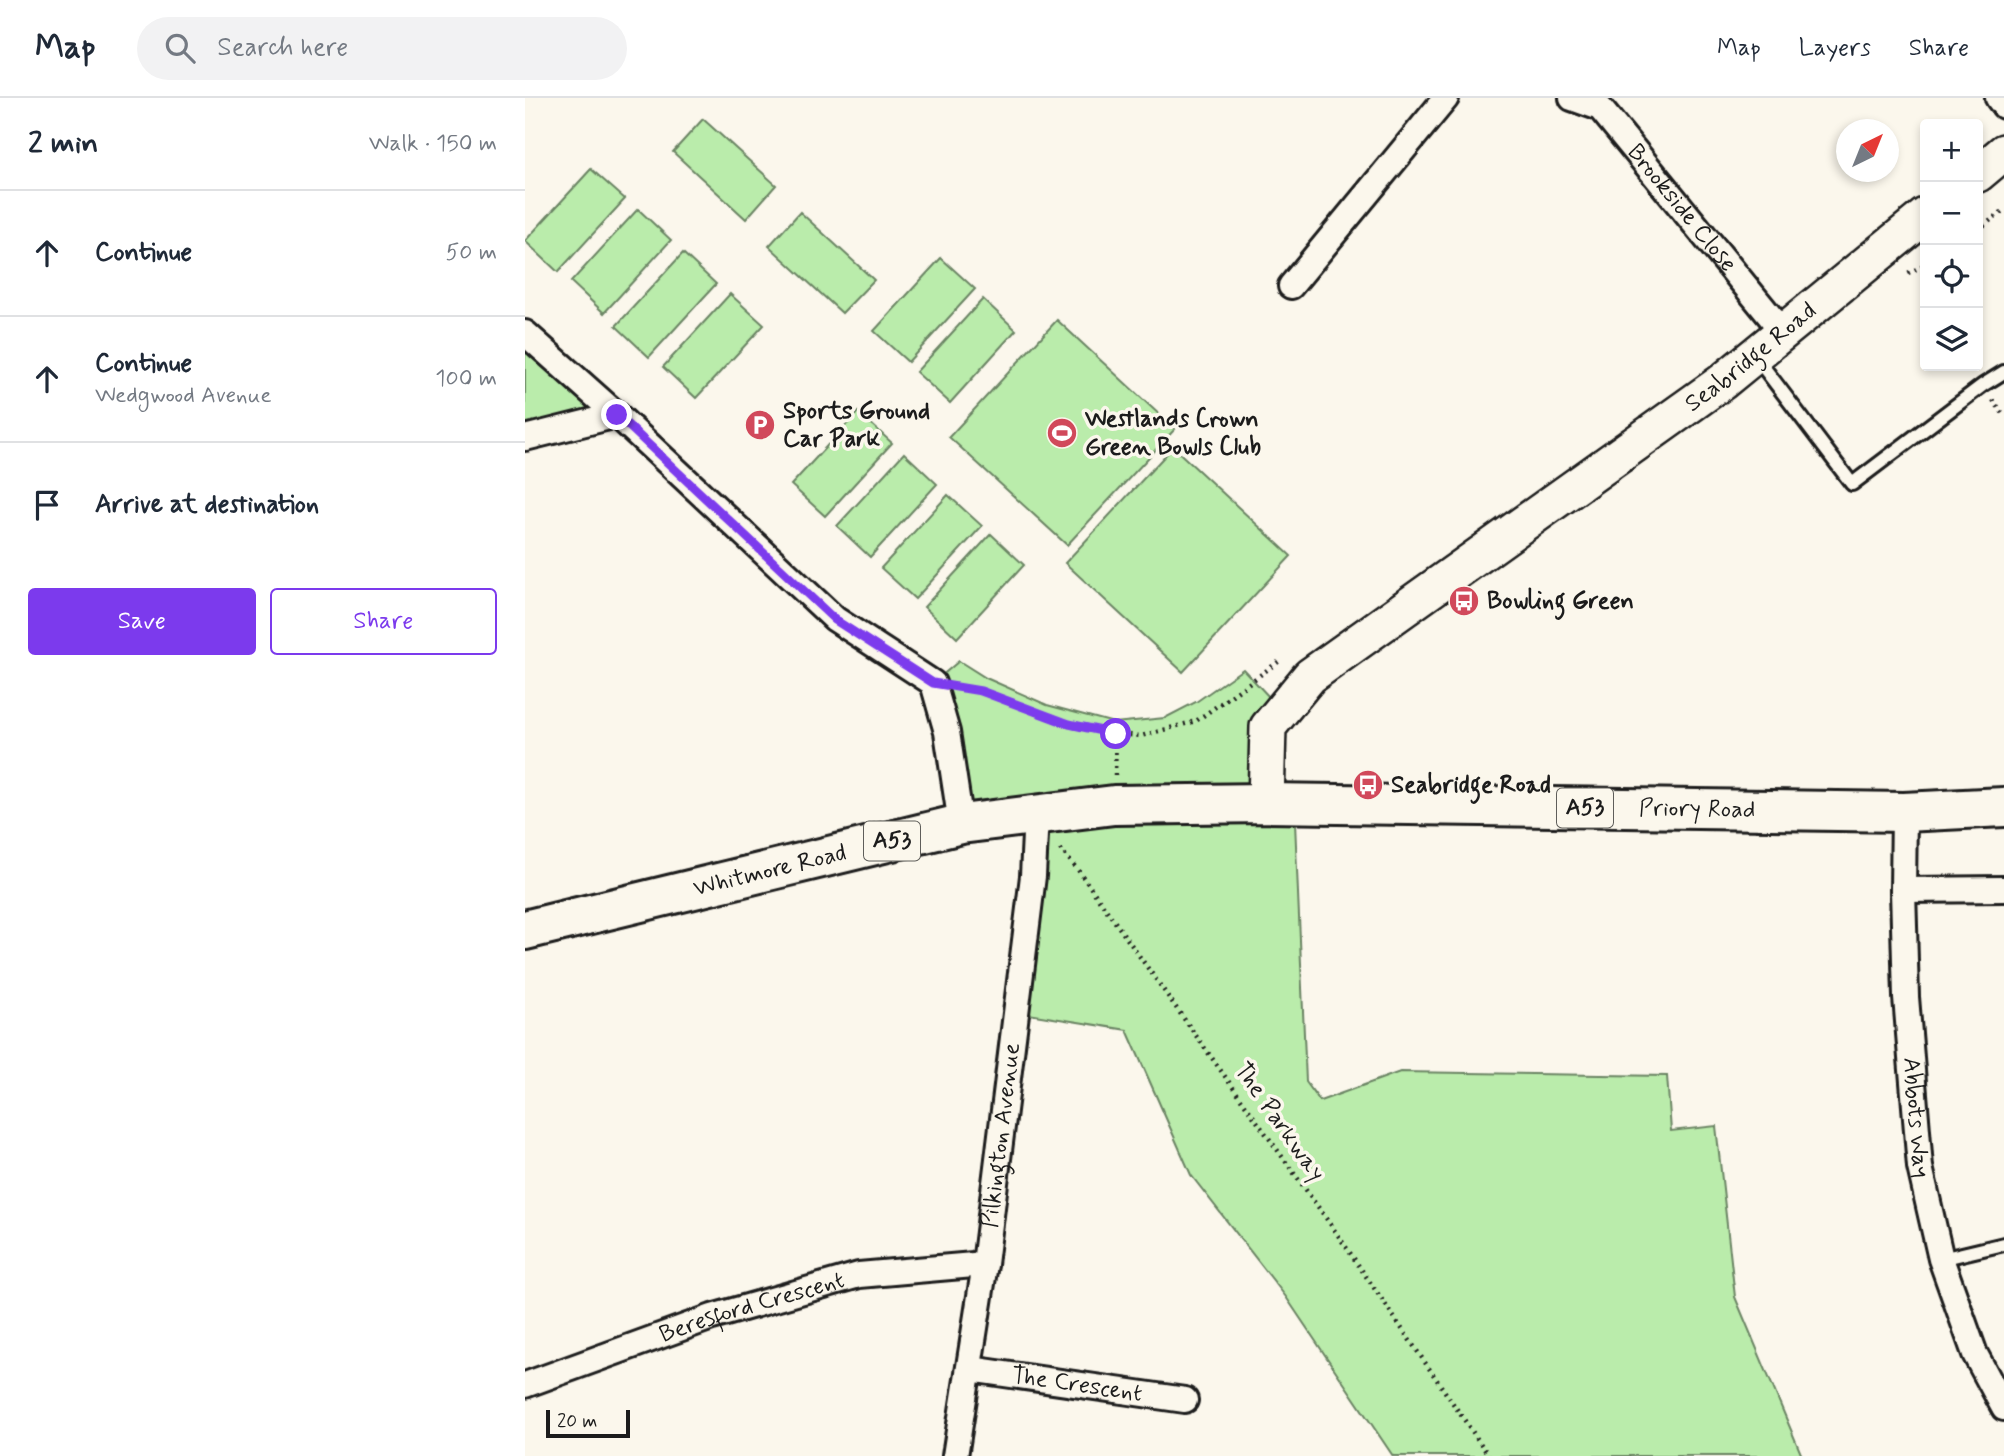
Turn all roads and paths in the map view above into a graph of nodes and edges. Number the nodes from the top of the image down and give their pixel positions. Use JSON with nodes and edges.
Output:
{"nodes":[{"id":1,"x":1446,"y":98,"type":"edge"},
{"id":2,"x":1572,"y":98,"type":"edge"},
{"id":3,"x":1998,"y":98,"type":"edge"},
{"id":4,"x":2004,"y":106,"type":"edge"},
{"id":5,"x":2004,"y":152,"type":"edge"},
{"id":6,"x":1983,"y":170,"type":"edge"},
{"id":7,"x":2004,"y":210,"type":"edge"},
{"id":8,"x":1920,"y":220,"type":"edge"},
{"id":9,"x":1983,"y":226,"type":"edge"},
{"id":10,"x":1291,"y":286,"type":"dead end"},
{"id":11,"x":1783,"y":332,"type":"junction"},
{"id":12,"x":525,"y":333,"type":"edge"},
{"id":13,"x":1754,"y":355,"type":"junction"},
{"id":14,"x":2004,"y":372,"type":"edge"},
{"id":15,"x":617,"y":415,"type":"junction"},
{"id":16,"x":525,"y":438,"type":"edge"},
{"id":17,"x":1284,"y":657,"type":"dead end"},
{"id":18,"x":933,"y":683,"type":"junction"},
{"id":19,"x":1266,"y":803,"type":"junction"},
{"id":20,"x":2004,"y":807,"type":"edge"},
{"id":21,"x":1904,"y":812,"type":"junction"},
{"id":22,"x":1036,"y":813,"type":"junction"},
{"id":23,"x":961,"y":824,"type":"junction"},
{"id":24,"x":2004,"y":889,"type":"edge"},
{"id":25,"x":1903,"y":890,"type":"junction"},
{"id":26,"x":525,"y":930,"type":"edge"},
{"id":27,"x":2004,"y":1244,"type":"edge"},
{"id":28,"x":1941,"y":1259,"type":"junction"},
{"id":29,"x":985,"y":1265,"type":"junction"},
{"id":30,"x":970,"y":1368,"type":"junction"},
{"id":31,"x":525,"y":1385,"type":"edge"},
{"id":32,"x":1185,"y":1400,"type":"dead end"},
{"id":33,"x":2004,"y":1408,"type":"edge"},
{"id":34,"x":955,"y":1456,"type":"edge"},
{"id":35,"x":1489,"y":1456,"type":"edge"}],
"edges":[{"from":1,"to":10,"type":"street"},
{"from":2,"to":11,"type":"street","name":"Brookside Close"},
{"from":3,"to":4,"type":"street"},
{"from":5,"to":6,"type":"main road"},
{"from":7,"to":9,"type":"path"},
{"from":8,"to":11,"type":"main road","name":"Seabridge Road"},
{"from":11,"to":13,"type":"main road","name":"Seabridge Road"},
{"from":12,"to":15,"type":"street"},
{"from":13,"to":14,"type":"lane"},
{"from":13,"to":19,"type":"main road","name":"Seabridge Road"},
{"from":15,"to":16,"type":"street"},
{"from":15,"to":18,"type":"street"},
{"from":17,"to":18,"type":"path"},
{"from":18,"to":23,"type":"street"},
{"from":19,"to":21,"type":"highway","name":"Priory Road","number":"A53"},
{"from":19,"to":22,"type":"highway","name":"Whitmore Road","number":"A53"},
{"from":20,"to":21,"type":"highway","name":"Priory Road","number":"A53"},
{"from":21,"to":25,"type":"street","name":"Abbots Way"},
{"from":22,"to":23,"type":"highway","name":"Whitmore Road","number":"A53"},
{"from":22,"to":29,"type":"street","name":"Pilkington Avenue"},
{"from":22,"to":35,"type":"path","name":"The Parkway"},
{"from":23,"to":26,"type":"highway","name":"Whitmore Road","number":"A53"},
{"from":24,"to":25,"type":"street"},
{"from":25,"to":28,"type":"street","name":"Abbots Way"},
{"from":27,"to":28,"type":"lane"},
{"from":28,"to":33,"type":"street","name":"Abbots Way"},
{"from":29,"to":30,"type":"street","name":"Pilkington Avenue"},
{"from":29,"to":31,"type":"street","name":"Beresford Crescent"},
{"from":30,"to":32,"type":"street","name":"The Crescent"},
{"from":30,"to":34,"type":"street","name":"Pilkington Avenue"}]}
